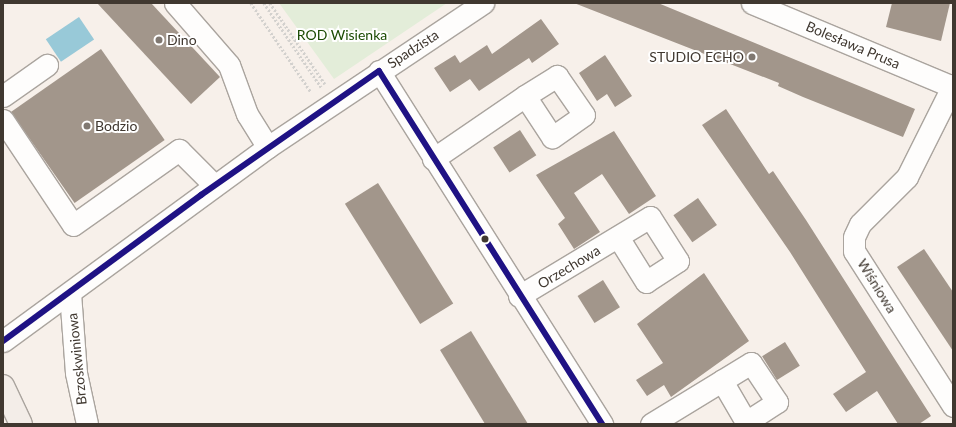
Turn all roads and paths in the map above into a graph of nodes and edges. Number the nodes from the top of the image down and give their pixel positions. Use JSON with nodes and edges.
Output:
{"nodes":[{"id":1,"x":175,"y":3,"type":"edge"},
{"id":2,"x":251,"y":3,"type":"edge"},
{"id":3,"x":264,"y":3,"type":"edge"},
{"id":4,"x":270,"y":3,"type":"edge"},
{"id":5,"x":483,"y":3,"type":"edge"},
{"id":6,"x":752,"y":3,"type":"edge"},
{"id":7,"x":47,"y":65,"type":"dead end"},
{"id":8,"x":380,"y":71,"type":"junction"},
{"id":9,"x":953,"y":86,"type":"edge"},
{"id":10,"x":3,"y":96,"type":"edge"},
{"id":11,"x":525,"y":96,"type":"dead end"},
{"id":12,"x":328,"y":100,"type":"junction"},
{"id":13,"x":3,"y":120,"type":"edge"},
{"id":14,"x":268,"y":147,"type":"junction"},
{"id":15,"x":433,"y":159,"type":"junction"},
{"id":16,"x":214,"y":185,"type":"junction"},
{"id":17,"x":618,"y":237,"type":"dead end"},
{"id":18,"x":70,"y":293,"type":"junction"},
{"id":19,"x":519,"y":296,"type":"junction"},
{"id":20,"x":3,"y":341,"type":"edge"},
{"id":21,"x":722,"y":381,"type":"dead end"},
{"id":22,"x":3,"y":386,"type":"edge"},
{"id":23,"x":953,"y":406,"type":"edge"},
{"id":24,"x":21,"y":424,"type":"edge"},
{"id":25,"x":87,"y":424,"type":"edge"},
{"id":26,"x":602,"y":424,"type":"edge"},
{"id":27,"x":651,"y":424,"type":"edge"}],
"edges":[{"from":1,"to":14,"type":"street"},
{"from":2,"to":12,"type":"path"},
{"from":3,"to":12,"type":"path"},
{"from":4,"to":12,"type":"path"},
{"from":5,"to":8,"type":"street","name":"Spadzista"},
{"from":6,"to":9,"type":"street","name":"Bolesława Prusa"},
{"from":7,"to":10,"type":"street"},
{"from":8,"to":12,"type":"street","name":"Spadzista"},
{"from":8,"to":15,"type":"street"},
{"from":9,"to":23,"type":"street","name":"Wiśniowa"},
{"from":11,"to":15,"type":"street"},
{"from":12,"to":14,"type":"street","name":"Spadzista"},
{"from":13,"to":16,"type":"street"},
{"from":14,"to":16,"type":"street","name":"Spadzista"},
{"from":15,"to":19,"type":"street"},
{"from":16,"to":18,"type":"street","name":"Spadzista"},
{"from":17,"to":19,"type":"street","name":"Orzechowa"},
{"from":18,"to":20,"type":"street","name":"Spadzista"},
{"from":18,"to":25,"type":"street","name":"Brzoskwiniowa"},
{"from":19,"to":26,"type":"street"},
{"from":21,"to":27,"type":"street"},
{"from":22,"to":24,"type":"main road"}]}
